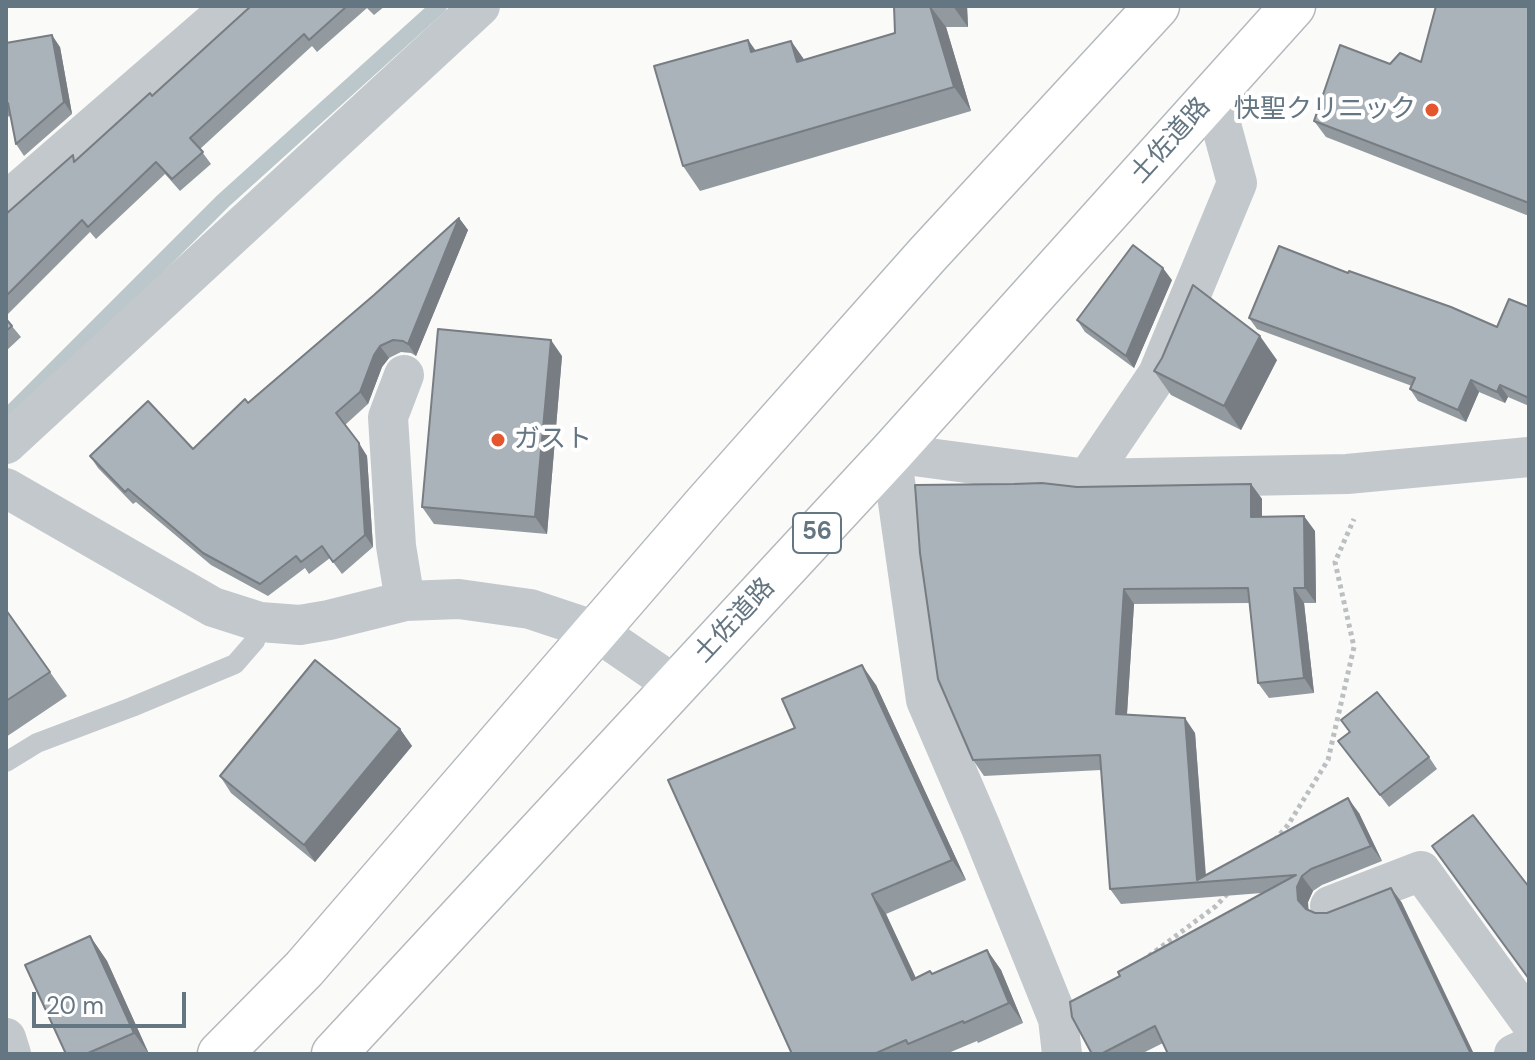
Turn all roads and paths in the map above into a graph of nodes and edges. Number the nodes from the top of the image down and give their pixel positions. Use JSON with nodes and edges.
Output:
{"nodes":[{"id":1,"x":232,"y":6,"type":"edge"},
{"id":2,"x":480,"y":6,"type":"edge"},
{"id":3,"x":1157,"y":6,"type":"edge"},
{"id":4,"x":1293,"y":6,"type":"edge"},
{"id":5,"x":189,"y":23,"type":"edge"},
{"id":6,"x":1213,"y":95,"type":"junction"},
{"id":7,"x":6,"y":202,"type":"edge"},
{"id":8,"x":404,"y":375,"type":"dead end"},
{"id":9,"x":6,"y":444,"type":"edge"},
{"id":10,"x":891,"y":453,"type":"junction"},
{"id":11,"x":1529,"y":457,"type":"edge"},
{"id":12,"x":1347,"y":474,"type":"junction"},
{"id":13,"x":1087,"y":479,"type":"junction"},
{"id":14,"x":6,"y":488,"type":"edge"},
{"id":15,"x":405,"y":601,"type":"junction"},
{"id":16,"x":260,"y":622,"type":"junction"},
{"id":17,"x":596,"y":631,"type":"junction"},
{"id":18,"x":676,"y":686,"type":"junction"},
{"id":19,"x":6,"y":762,"type":"edge"},
{"id":20,"x":1268,"y":848,"type":"edge"},
{"id":21,"x":1237,"y":883,"type":"edge"},
{"id":22,"x":1330,"y":906,"type":"dead end"},
{"id":23,"x":1145,"y":959,"type":"edge"},
{"id":24,"x":1529,"y":1020,"type":"edge"},
{"id":25,"x":6,"y":1038,"type":"edge"},
{"id":26,"x":1529,"y":1047,"type":"edge"},
{"id":27,"x":11,"y":1054,"type":"edge"},
{"id":28,"x":220,"y":1054,"type":"edge"},
{"id":29,"x":334,"y":1054,"type":"edge"},
{"id":30,"x":1062,"y":1054,"type":"edge"},
{"id":31,"x":1514,"y":1054,"type":"edge"}],
"edges":[{"from":1,"to":5,"type":"street"},
{"from":2,"to":9,"type":"street"},
{"from":3,"to":17,"type":"highway"},
{"from":4,"to":6,"type":"highway","name":"土佐道路","number":"56"},
{"from":5,"to":7,"type":"street"},
{"from":6,"to":10,"type":"highway","name":"土佐道路","number":"56"},
{"from":6,"to":13,"type":"street"},
{"from":8,"to":15,"type":"street"},
{"from":10,"to":13,"type":"street"},
{"from":10,"to":18,"type":"highway","name":"土佐道路","number":"56"},
{"from":10,"to":30,"type":"street"},
{"from":11,"to":12,"type":"street"},
{"from":12,"to":13,"type":"street"},
{"from":12,"to":20,"type":"path"},
{"from":14,"to":16,"type":"street"},
{"from":15,"to":16,"type":"street"},
{"from":15,"to":17,"type":"street"},
{"from":16,"to":19,"type":"lane"},
{"from":17,"to":18,"type":"street"},
{"from":17,"to":28,"type":"highway"},
{"from":18,"to":29,"type":"highway","name":"土佐道路","number":"56"},
{"from":21,"to":23,"type":"path"},
{"from":22,"to":24,"type":"street"},
{"from":25,"to":27,"type":"street"},
{"from":26,"to":31,"type":"street"}]}
